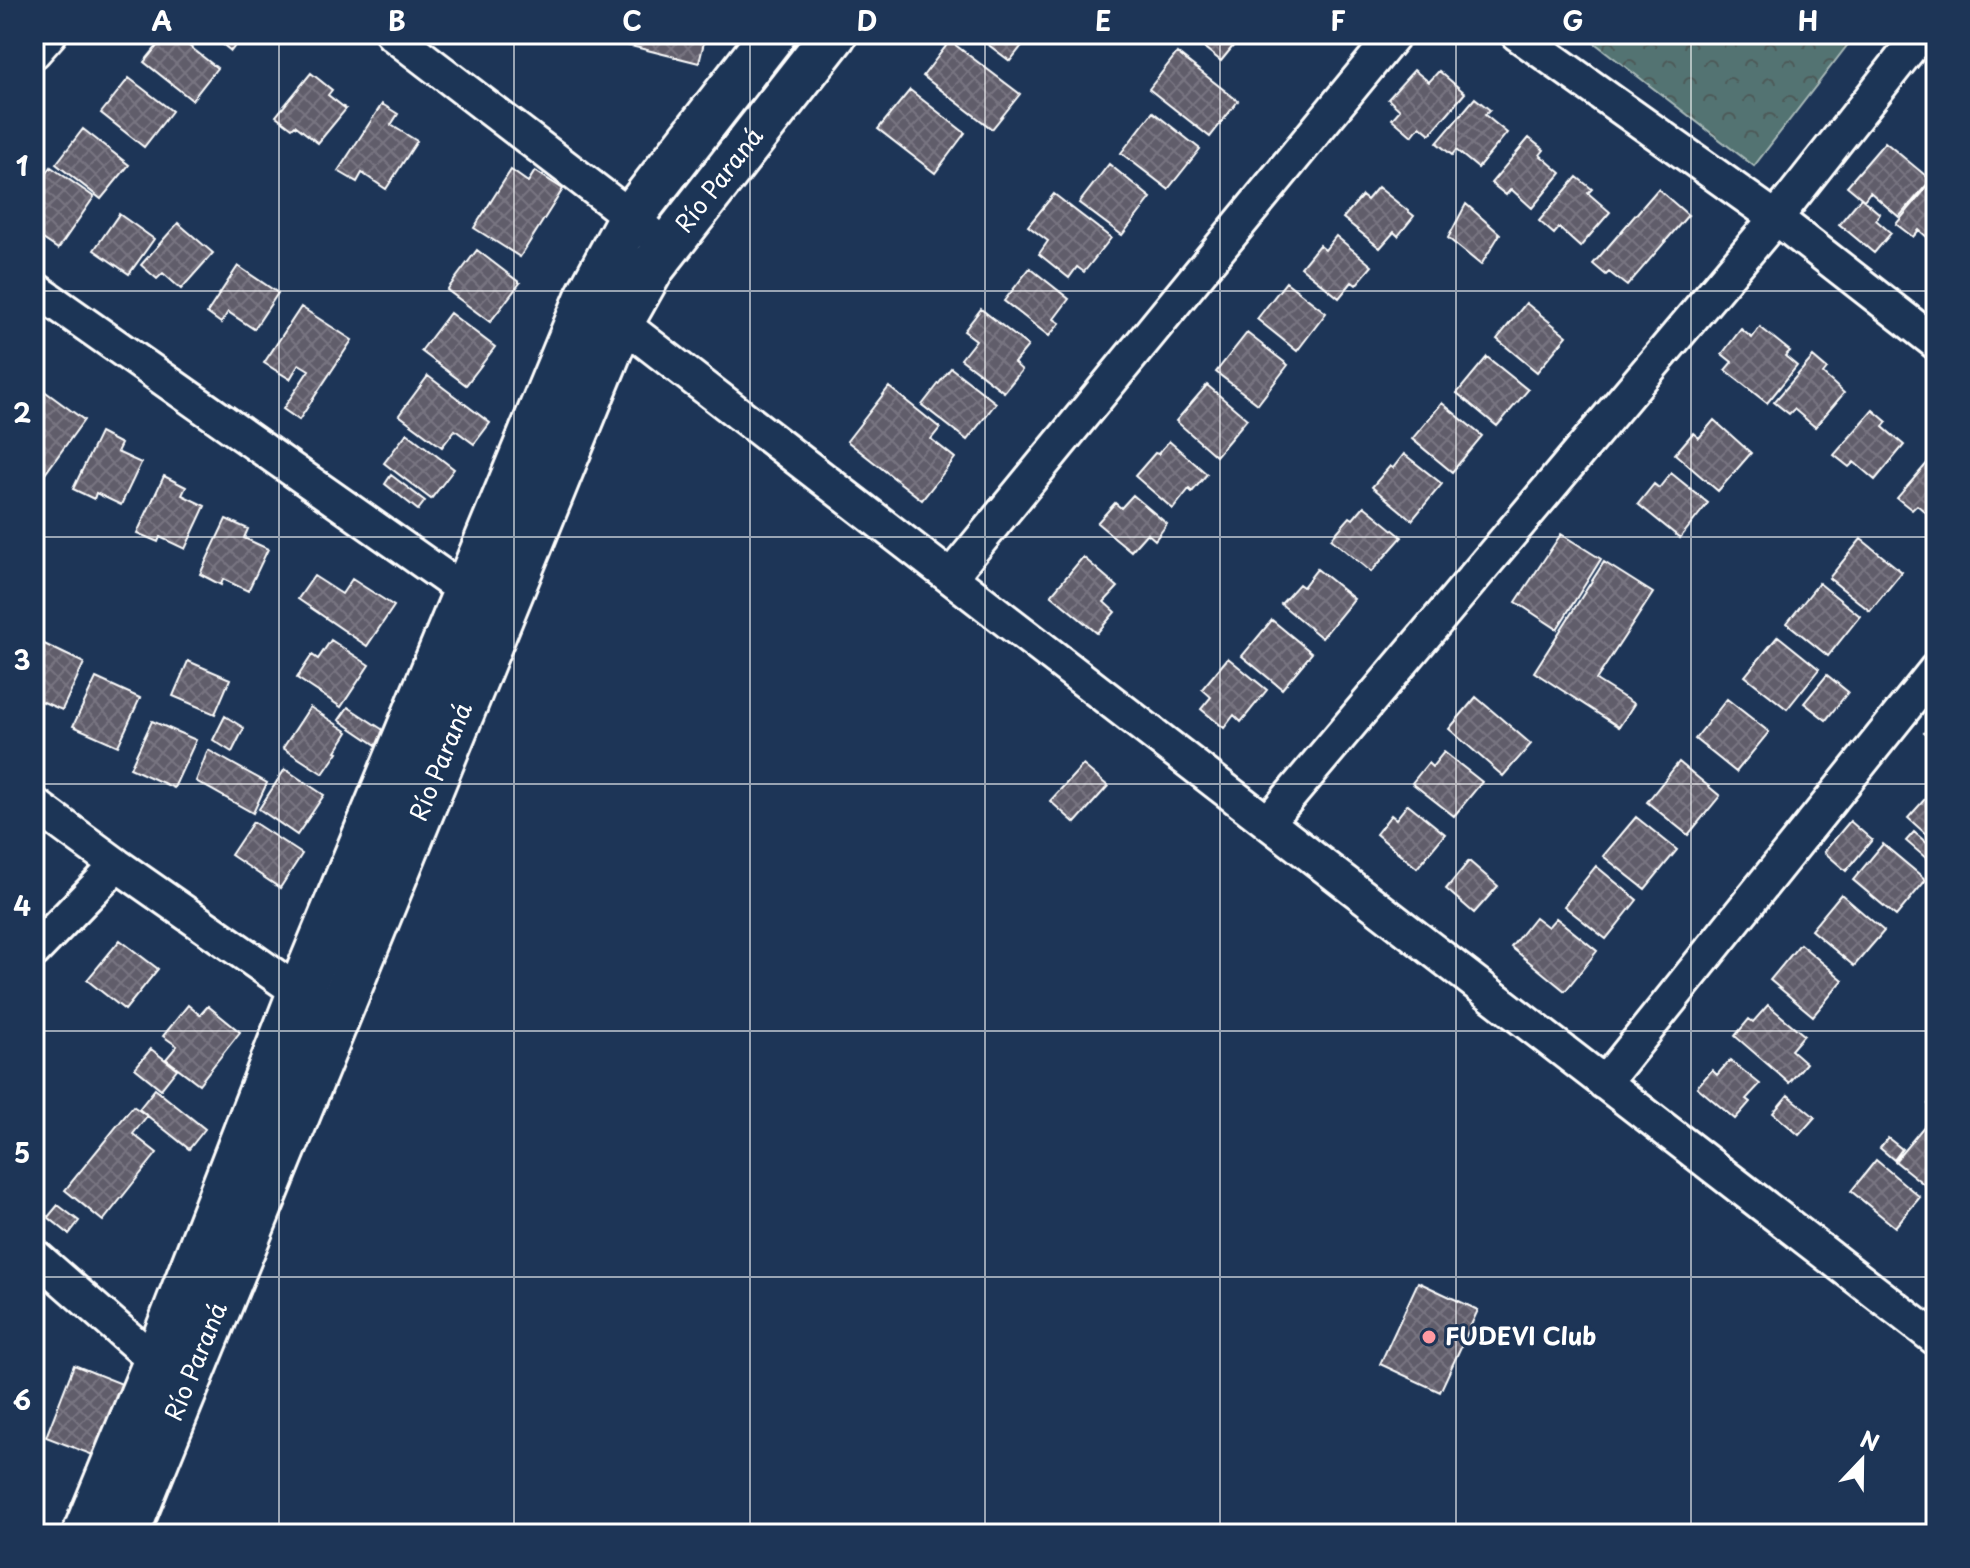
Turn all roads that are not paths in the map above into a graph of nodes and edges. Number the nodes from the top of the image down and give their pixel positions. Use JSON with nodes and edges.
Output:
{"nodes":[{"id":1,"x":50,"y":34,"type":"edge"},
{"id":2,"x":392,"y":34,"type":"edge"},
{"id":3,"x":773,"y":34,"type":"edge"},
{"id":4,"x":834,"y":34,"type":"edge"},
{"id":5,"x":1395,"y":34,"type":"edge"},
{"id":6,"x":1517,"y":34,"type":"edge"},
{"id":7,"x":1921,"y":34,"type":"edge"},
{"id":8,"x":34,"y":52,"type":"edge"},
{"id":9,"x":631,"y":217,"type":"junction"},
{"id":10,"x":1776,"y":218,"type":"junction"},
{"id":11,"x":667,"y":248,"type":"junction"},
{"id":12,"x":34,"y":288,"type":"edge"},
{"id":13,"x":604,"y":310,"type":"junction"},
{"id":14,"x":1936,"y":343,"type":"edge"},
{"id":15,"x":951,"y":576,"type":"junction"},
{"id":16,"x":466,"y":591,"type":"junction"},
{"id":17,"x":501,"y":617,"type":"junction"},
{"id":18,"x":1936,"y":669,"type":"edge"},
{"id":19,"x":34,"y":804,"type":"edge"},
{"id":20,"x":1268,"y":822,"type":"junction"},
{"id":21,"x":117,"y":865,"type":"junction"},
{"id":22,"x":34,"y":951,"type":"edge"},
{"id":23,"x":300,"y":993,"type":"junction"},
{"id":24,"x":340,"y":1012,"type":"junction"},
{"id":25,"x":1604,"y":1083,"type":"junction"},
{"id":26,"x":34,"y":1255,"type":"edge"},
{"id":27,"x":1936,"y":1339,"type":"edge"},
{"id":28,"x":173,"y":1370,"type":"junction"},
{"id":29,"x":85,"y":1534,"type":"edge"},
{"id":30,"x":126,"y":1534,"type":"edge"}],
"edges":[{"from":1,"to":8,"type":"street"},
{"from":2,"to":9,"type":"street"},
{"from":3,"to":9,"type":"street","name":"Río Paraná"},
{"from":4,"to":11,"type":"street","name":"Río Paraná"},
{"from":5,"to":15,"type":"street"},
{"from":6,"to":10,"type":"street"},
{"from":7,"to":10,"type":"street"},
{"from":9,"to":11,"type":"street"},
{"from":9,"to":13,"type":"street","name":"Río Paraná"},
{"from":10,"to":14,"type":"street"},
{"from":10,"to":20,"type":"street"},
{"from":11,"to":13,"type":"street","name":"Río Paraná"},
{"from":12,"to":16,"type":"street"},
{"from":13,"to":15,"type":"street"},
{"from":13,"to":16,"type":"street","name":"Río Paraná"},
{"from":13,"to":17,"type":"street","name":"Río Paraná"},
{"from":15,"to":20,"type":"street"},
{"from":16,"to":17,"type":"street"},
{"from":16,"to":23,"type":"street","name":"Río Paraná"},
{"from":17,"to":24,"type":"street","name":"Río Paraná"},
{"from":18,"to":25,"type":"street"},
{"from":19,"to":21,"type":"street"},
{"from":20,"to":25,"type":"street"},
{"from":21,"to":22,"type":"street"},
{"from":21,"to":23,"type":"street"},
{"from":23,"to":24,"type":"street"},
{"from":23,"to":28,"type":"street","name":"Río Paraná"},
{"from":24,"to":28,"type":"street","name":"Río Paraná"},
{"from":25,"to":27,"type":"street"},
{"from":26,"to":28,"type":"street"},
{"from":28,"to":29,"type":"street","name":"Río Paraná"},
{"from":28,"to":30,"type":"street","name":"Río Paraná"}]}
